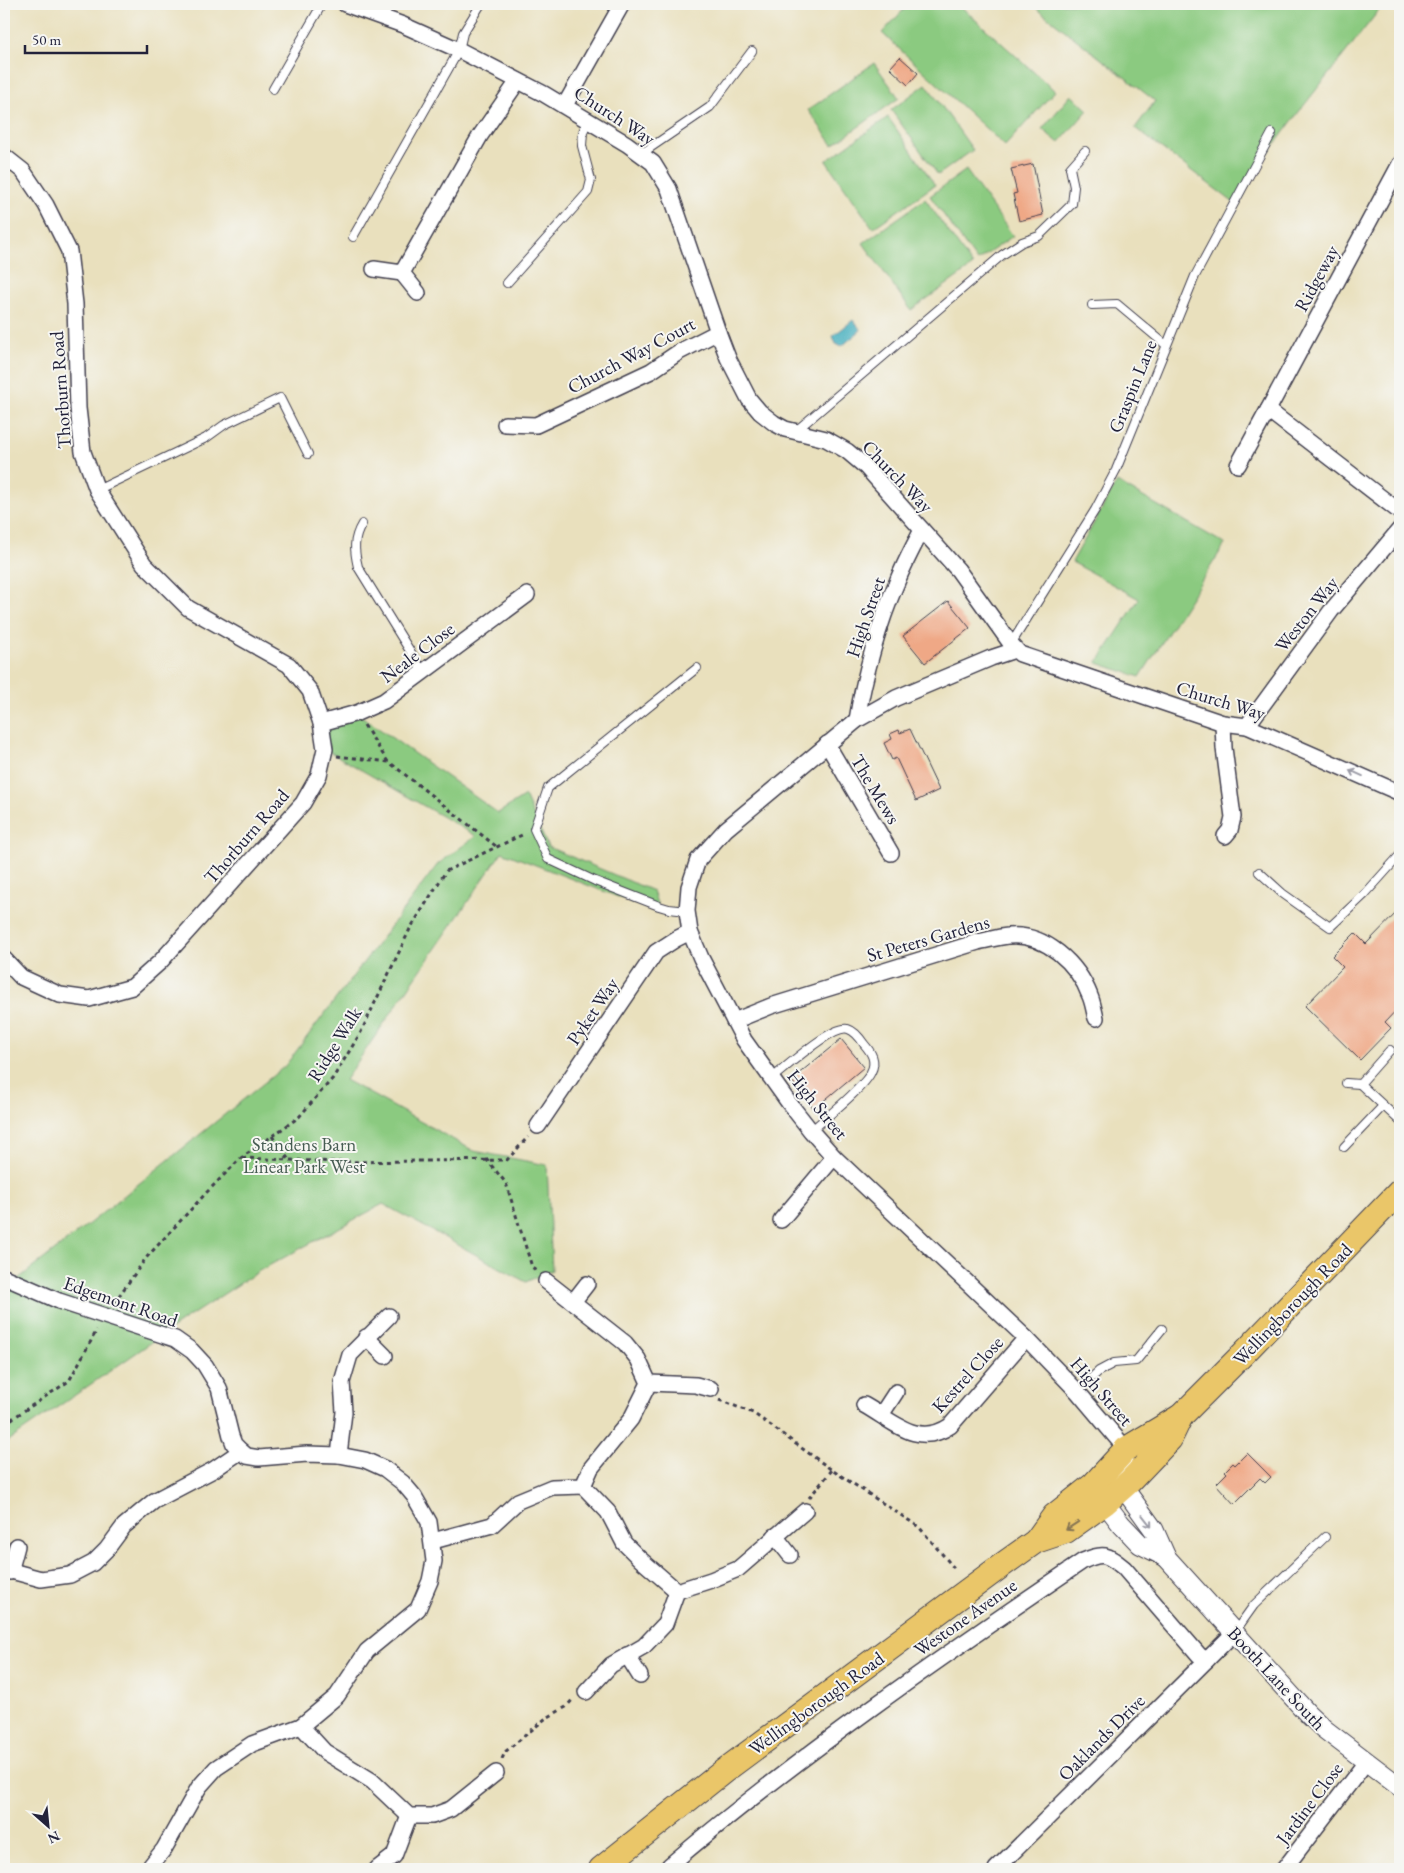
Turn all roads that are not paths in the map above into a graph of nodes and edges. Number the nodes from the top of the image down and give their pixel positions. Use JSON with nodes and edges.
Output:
{"nodes":[{"id":1,"x":322,"y":4,"type":"edge"},
{"id":2,"x":345,"y":4,"type":"edge"},
{"id":3,"x":481,"y":4,"type":"edge"},
{"id":4,"x":622,"y":4,"type":"edge"},
{"id":5,"x":458,"y":50,"type":"junction"},
{"id":6,"x":752,"y":51,"type":"dead end"},
{"id":7,"x":518,"y":81,"type":"junction"},
{"id":8,"x":272,"y":89,"type":"dead end"},
{"id":9,"x":565,"y":105,"type":"junction"},
{"id":10,"x":588,"y":120,"type":"junction"},
{"id":11,"x":1272,"y":133,"type":"dead end"},
{"id":12,"x":1085,"y":151,"type":"dead end"},
{"id":13,"x":641,"y":154,"type":"junction"},
{"id":14,"x":4,"y":156,"type":"edge"},
{"id":15,"x":1400,"y":164,"type":"edge"},
{"id":16,"x":353,"y":238,"type":"dead end"},
{"id":17,"x":374,"y":269,"type":"dead end"},
{"id":18,"x":402,"y":273,"type":"junction"},
{"id":19,"x":507,"y":283,"type":"dead end"},
{"id":20,"x":418,"y":292,"type":"dead end"},
{"id":21,"x":1092,"y":305,"type":"dead end"},
{"id":22,"x":718,"y":332,"type":"junction"},
{"id":23,"x":1166,"y":345,"type":"junction"},
{"id":24,"x":1268,"y":410,"type":"junction"},
{"id":25,"x":505,"y":424,"type":"dead end"},
{"id":26,"x":797,"y":430,"type":"junction"},
{"id":27,"x":308,"y":454,"type":"dead end"},
{"id":28,"x":1238,"y":465,"type":"dead end"},
{"id":29,"x":97,"y":490,"type":"junction"},
{"id":30,"x":1400,"y":512,"type":"edge"},
{"id":31,"x":362,"y":524,"type":"dead end"},
{"id":32,"x":1400,"y":529,"type":"edge"},
{"id":33,"x":922,"y":530,"type":"junction"},
{"id":34,"x":527,"y":595,"type":"dead end"},
{"id":35,"x":1013,"y":647,"type":"junction"},
{"id":36,"x":697,"y":668,"type":"dead end"},
{"id":37,"x":423,"y":672,"type":"junction"},
{"id":38,"x":857,"y":720,"type":"junction"},
{"id":39,"x":322,"y":723,"type":"junction"},
{"id":40,"x":1223,"y":723,"type":"junction"},
{"id":41,"x":1247,"y":726,"type":"junction"},
{"id":42,"x":827,"y":744,"type":"junction"},
{"id":43,"x":1400,"y":793,"type":"edge"},
{"id":44,"x":1225,"y":836,"type":"dead end"},
{"id":45,"x":891,"y":853,"type":"dead end"},
{"id":46,"x":1400,"y":855,"type":"edge"},
{"id":47,"x":1259,"y":872,"type":"dead end"},
{"id":48,"x":687,"y":911,"type":"junction"},
{"id":49,"x":690,"y":932,"type":"junction"},
{"id":50,"x":4,"y":959,"type":"edge"},
{"id":51,"x":1096,"y":1018,"type":"dead end"},
{"id":52,"x":734,"y":1021,"type":"junction"},
{"id":53,"x":1390,"y":1050,"type":"dead end"},
{"id":54,"x":772,"y":1079,"type":"junction"},
{"id":55,"x":1346,"y":1083,"type":"dead end"},
{"id":56,"x":1360,"y":1084,"type":"junction"},
{"id":57,"x":1383,"y":1106,"type":"junction"},
{"id":58,"x":1400,"y":1121,"type":"edge"},
{"id":59,"x":538,"y":1126,"type":"road end"},
{"id":60,"x":811,"y":1131,"type":"junction"},
{"id":61,"x":1344,"y":1146,"type":"dead end"},
{"id":62,"x":834,"y":1157,"type":"junction"},
{"id":63,"x":1400,"y":1190,"type":"edge"},
{"id":64,"x":781,"y":1220,"type":"dead end"},
{"id":65,"x":4,"y":1277,"type":"edge"},
{"id":66,"x":546,"y":1281,"type":"road end"},
{"id":67,"x":587,"y":1284,"type":"dead end"},
{"id":68,"x":572,"y":1302,"type":"junction"},
{"id":69,"x":389,"y":1316,"type":"dead end"},
{"id":70,"x":1162,"y":1329,"type":"dead end"},
{"id":71,"x":366,"y":1337,"type":"junction"},
{"id":72,"x":1026,"y":1338,"type":"junction"},
{"id":73,"x":385,"y":1356,"type":"dead end"},
{"id":74,"x":649,"y":1383,"type":"junction"},
{"id":75,"x":712,"y":1389,"type":"road end"},
{"id":76,"x":1077,"y":1391,"type":"junction"},
{"id":77,"x":896,"y":1392,"type":"dead end"},
{"id":78,"x":864,"y":1405,"type":"dead end"},
{"id":79,"x":881,"y":1415,"type":"junction"},
{"id":80,"x":1181,"y":1416,"type":"junction"},
{"id":81,"x":1126,"y":1449,"type":"junction"},
{"id":82,"x":241,"y":1451,"type":"junction"},
{"id":83,"x":339,"y":1455,"type":"junction"},
{"id":84,"x":1101,"y":1477,"type":"junction"},
{"id":85,"x":582,"y":1486,"type":"junction"},
{"id":86,"x":1123,"y":1487,"type":"junction"},
{"id":87,"x":1105,"y":1504,"type":"junction"},
{"id":88,"x":806,"y":1511,"type":"road end"},
{"id":89,"x":775,"y":1536,"type":"junction"},
{"id":90,"x":1325,"y":1536,"type":"dead end"},
{"id":91,"x":433,"y":1541,"type":"junction"},
{"id":92,"x":1036,"y":1541,"type":"junction"},
{"id":93,"x":17,"y":1546,"type":"dead end"},
{"id":94,"x":790,"y":1555,"type":"dead end"},
{"id":95,"x":1166,"y":1557,"type":"junction"},
{"id":96,"x":7,"y":1571,"type":"edge"},
{"id":97,"x":677,"y":1591,"type":"junction"},
{"id":98,"x":1234,"y":1633,"type":"junction"},
{"id":99,"x":627,"y":1655,"type":"junction"},
{"id":100,"x":1207,"y":1660,"type":"junction"},
{"id":101,"x":640,"y":1676,"type":"dead end"},
{"id":102,"x":586,"y":1692,"type":"road end"},
{"id":103,"x":301,"y":1726,"type":"junction"},
{"id":104,"x":1366,"y":1762,"type":"junction"},
{"id":105,"x":496,"y":1773,"type":"road end"},
{"id":106,"x":1400,"y":1787,"type":"edge"},
{"id":107,"x":409,"y":1816,"type":"junction"},
{"id":108,"x":148,"y":1869,"type":"edge"},
{"id":109,"x":377,"y":1869,"type":"edge"},
{"id":110,"x":601,"y":1869,"type":"edge"},
{"id":111,"x":667,"y":1869,"type":"edge"},
{"id":112,"x":996,"y":1869,"type":"edge"},
{"id":113,"x":1284,"y":1869,"type":"edge"}],
"edges":[{"from":1,"to":8,"type":"lane"},
{"from":2,"to":5,"type":"street","name":"Church Way"},
{"from":3,"to":5,"type":"lane"},
{"from":4,"to":9,"type":"street"},
{"from":5,"to":7,"type":"street","name":"Church Way"},
{"from":5,"to":16,"type":"lane"},
{"from":6,"to":13,"type":"lane"},
{"from":7,"to":9,"type":"street","name":"Church Way"},
{"from":7,"to":18,"type":"street"},
{"from":9,"to":10,"type":"street","name":"Church Way"},
{"from":10,"to":13,"type":"street","name":"Church Way"},
{"from":10,"to":19,"type":"lane"},
{"from":11,"to":23,"type":"lane","name":"Graspin Lane"},
{"from":12,"to":26,"type":"lane"},
{"from":13,"to":22,"type":"street","name":"Church Way"},
{"from":14,"to":29,"type":"street","name":"Thorburn Road"},
{"from":15,"to":24,"type":"street","name":"Ridgeway"},
{"from":17,"to":18,"type":"street"},
{"from":18,"to":20,"type":"street"},
{"from":21,"to":23,"type":"lane"},
{"from":22,"to":25,"type":"street","name":"Church Way Court"},
{"from":22,"to":26,"type":"street","name":"Church Way"},
{"from":23,"to":35,"type":"lane","name":"Graspin Lane"},
{"from":24,"to":28,"type":"street","name":"Ridgeway"},
{"from":24,"to":30,"type":"street"},
{"from":26,"to":33,"type":"street","name":"Church Way"},
{"from":27,"to":29,"type":"lane"},
{"from":29,"to":39,"type":"street","name":"Thorburn Road"},
{"from":31,"to":37,"type":"lane"},
{"from":32,"to":41,"type":"street","name":"Weston Way"},
{"from":33,"to":35,"type":"street","name":"Church Way"},
{"from":33,"to":38,"type":"street","name":"High Street"},
{"from":34,"to":37,"type":"street","name":"Neale Close"},
{"from":35,"to":38,"type":"street","name":"High Street"},
{"from":35,"to":40,"type":"street","name":"Church Way"},
{"from":36,"to":48,"type":"lane"},
{"from":37,"to":39,"type":"street","name":"Neale Close"},
{"from":38,"to":42,"type":"street","name":"High Street"},
{"from":39,"to":50,"type":"street","name":"Thorburn Road"},
{"from":40,"to":41,"type":"street","name":"Church Way"},
{"from":40,"to":44,"type":"street"},
{"from":43,"to":41,"type":"street","name":"Church Way","one_way":true},
{"from":42,"to":45,"type":"street","name":"The Mews"},
{"from":42,"to":48,"type":"street","name":"High Street"},
{"from":46,"to":47,"type":"lane"},
{"from":48,"to":49,"type":"street","name":"High Street"},
{"from":49,"to":52,"type":"street","name":"High Street"},
{"from":49,"to":59,"type":"street","name":"Pyket Way"},
{"from":51,"to":52,"type":"street","name":"St Peters Gardens"},
{"from":52,"to":54,"type":"street","name":"High Street"},
{"from":53,"to":56,"type":"lane"},
{"from":54,"to":60,"type":"street","name":"High Street"},
{"from":54,"to":60,"type":"lane"},
{"from":55,"to":56,"type":"lane"},
{"from":56,"to":57,"type":"lane"},
{"from":57,"to":58,"type":"lane"},
{"from":57,"to":61,"type":"lane"},
{"from":60,"to":62,"type":"street","name":"High Street"},
{"from":62,"to":64,"type":"street"},
{"from":62,"to":72,"type":"street","name":"High Street"},
{"from":63,"to":80,"type":"main road","name":"Wellingborough Road"},
{"from":65,"to":82,"type":"street","name":"Edgemont Road"},
{"from":66,"to":68,"type":"street"},
{"from":67,"to":68,"type":"street"},
{"from":68,"to":74,"type":"street"},
{"from":69,"to":71,"type":"street"},
{"from":70,"to":76,"type":"lane"},
{"from":71,"to":73,"type":"street"},
{"from":71,"to":83,"type":"street"},
{"from":72,"to":76,"type":"street","name":"High Street"},
{"from":72,"to":79,"type":"street","name":"Kestrel Close"},
{"from":74,"to":75,"type":"street"},
{"from":74,"to":85,"type":"street"},
{"from":76,"to":81,"type":"street","name":"High Street"},
{"from":77,"to":79,"type":"street"},
{"from":78,"to":79,"type":"street","name":"Kestrel Close"},
{"from":80,"to":81,"type":"main road","name":"Wellingborough Road"},
{"from":80,"to":86,"type":"main road","name":"Wellingborough Road"},
{"from":81,"to":84,"type":"main road","name":"Wellingborough Road"},
{"from":81,"to":86,"type":"street","name":"High Street"},
{"from":82,"to":83,"type":"street"},
{"from":82,"to":96,"type":"street"},
{"from":83,"to":91,"type":"street"},
{"from":84,"to":86,"type":"street","name":"Booth Lane South"},
{"from":84,"to":87,"type":"street"},
{"from":84,"to":92,"type":"main road","name":"Wellingborough Road"},
{"from":85,"to":91,"type":"street"},
{"from":85,"to":97,"type":"street"},
{"from":86,"to":87,"type":"main road","name":"Wellingborough Road"},
{"from":86,"to":95,"type":"street","name":"Booth Lane South","one_way":true},
{"from":87,"to":92,"type":"main road","name":"Wellingborough Road","one_way":true},
{"from":87,"to":95,"type":"street","name":"Booth Lane South"},
{"from":88,"to":89,"type":"street"},
{"from":89,"to":94,"type":"street"},
{"from":89,"to":97,"type":"street"},
{"from":90,"to":98,"type":"lane"},
{"from":91,"to":103,"type":"street"},
{"from":92,"to":110,"type":"main road","name":"Wellingborough Road"},
{"from":93,"to":96,"type":"street"},
{"from":95,"to":98,"type":"street","name":"Booth Lane South"},
{"from":97,"to":99,"type":"street"},
{"from":98,"to":100,"type":"street","name":"Oaklands Drive"},
{"from":98,"to":104,"type":"street","name":"Booth Lane South"},
{"from":99,"to":101,"type":"street"},
{"from":99,"to":102,"type":"street"},
{"from":100,"to":111,"type":"street","name":"Westone Avenue"},
{"from":100,"to":112,"type":"street","name":"Oaklands Drive"},
{"from":103,"to":107,"type":"street"},
{"from":103,"to":108,"type":"street"},
{"from":104,"to":106,"type":"street","name":"Booth Lane South"},
{"from":104,"to":113,"type":"street","name":"Jardine Close"},
{"from":105,"to":107,"type":"street"},
{"from":107,"to":109,"type":"street"}]}
